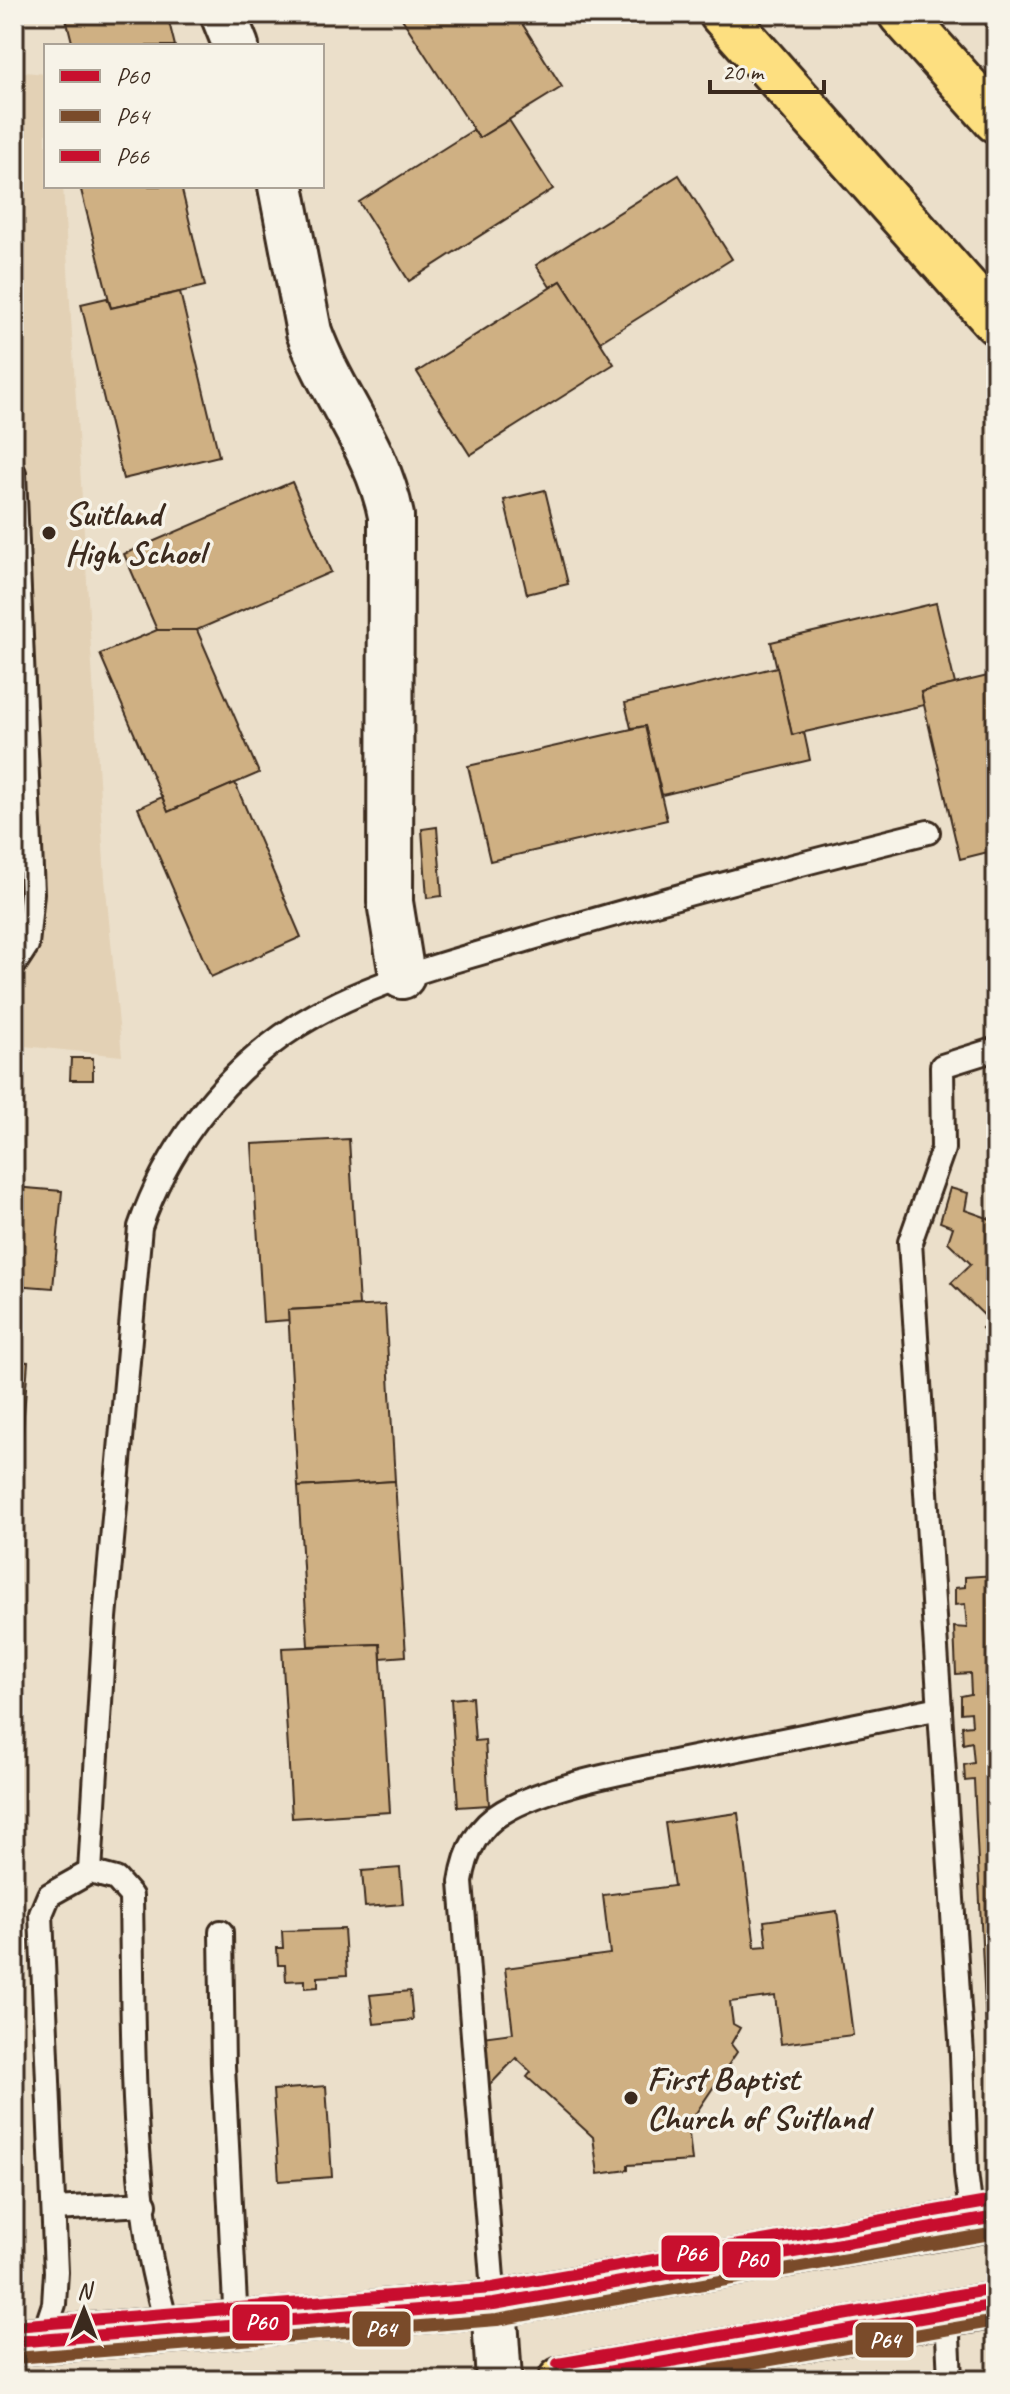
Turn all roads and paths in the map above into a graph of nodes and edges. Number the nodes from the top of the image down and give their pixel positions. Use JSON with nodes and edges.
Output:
{"nodes":[{"id":1,"x":223,"y":14,"type":"edge"},
{"id":2,"x":722,"y":14,"type":"edge"},
{"id":3,"x":901,"y":14,"type":"edge"},
{"id":4,"x":235,"y":44,"type":"edge"},
{"id":5,"x":996,"y":120,"type":"edge"},
{"id":6,"x":281,"y":188,"type":"edge"},
{"id":7,"x":996,"y":322,"type":"edge"},
{"id":8,"x":14,"y":473,"type":"edge"},
{"id":9,"x":15,"y":535,"type":"edge"},
{"id":10,"x":928,"y":832,"type":"dead end"},
{"id":11,"x":14,"y":965,"type":"edge"},
{"id":12,"x":402,"y":976,"type":"junction"},
{"id":13,"x":996,"y":1049,"type":"edge"},
{"id":14,"x":940,"y":1708,"type":"junction"},
{"id":15,"x":90,"y":1872,"type":"junction"},
{"id":16,"x":221,"y":1932,"type":"dead end"},
{"id":17,"x":145,"y":2204,"type":"junction"},
{"id":18,"x":54,"y":2209,"type":"junction"},
{"id":19,"x":984,"y":2219,"type":"edge"},
{"id":20,"x":494,"y":2304,"type":"junction"},
{"id":21,"x":996,"y":2305,"type":"edge"},
{"id":22,"x":947,"y":2315,"type":"junction"},
{"id":23,"x":236,"y":2325,"type":"junction"},
{"id":24,"x":168,"y":2331,"type":"junction"},
{"id":25,"x":28,"y":2341,"type":"edge"},
{"id":26,"x":713,"y":2368,"type":"edge"},
{"id":27,"x":499,"y":2380,"type":"edge"},
{"id":28,"x":561,"y":2380,"type":"edge"},
{"id":29,"x":950,"y":2380,"type":"edge"}],
"edges":[{"from":1,"to":4,"type":"street"},
{"from":2,"to":7,"type":"main road"},
{"from":3,"to":5,"type":"main road"},
{"from":6,"to":12,"type":"street"},
{"from":8,"to":9,"type":"lane"},
{"from":9,"to":11,"type":"lane"},
{"from":10,"to":12,"type":"lane"},
{"from":12,"to":15,"type":"lane"},
{"from":13,"to":14,"type":"lane"},
{"from":14,"to":19,"type":"lane"},
{"from":14,"to":20,"type":"lane"},
{"from":15,"to":17,"type":"lane"},
{"from":15,"to":18,"type":"lane"},
{"from":16,"to":23,"type":"lane"},
{"from":17,"to":18,"type":"lane"},
{"from":17,"to":24,"type":"lane"},
{"from":18,"to":25,"type":"lane"},
{"from":19,"to":20,"type":"main road"},
{"from":20,"to":23,"type":"main road"},
{"from":20,"to":27,"type":"street"},
{"from":21,"to":22,"type":"main road"},
{"from":22,"to":26,"type":"main road"},
{"from":22,"to":29,"type":"lane"},
{"from":23,"to":24,"type":"main road"},
{"from":24,"to":25,"type":"main road"},
{"from":26,"to":28,"type":"main road"}]}
